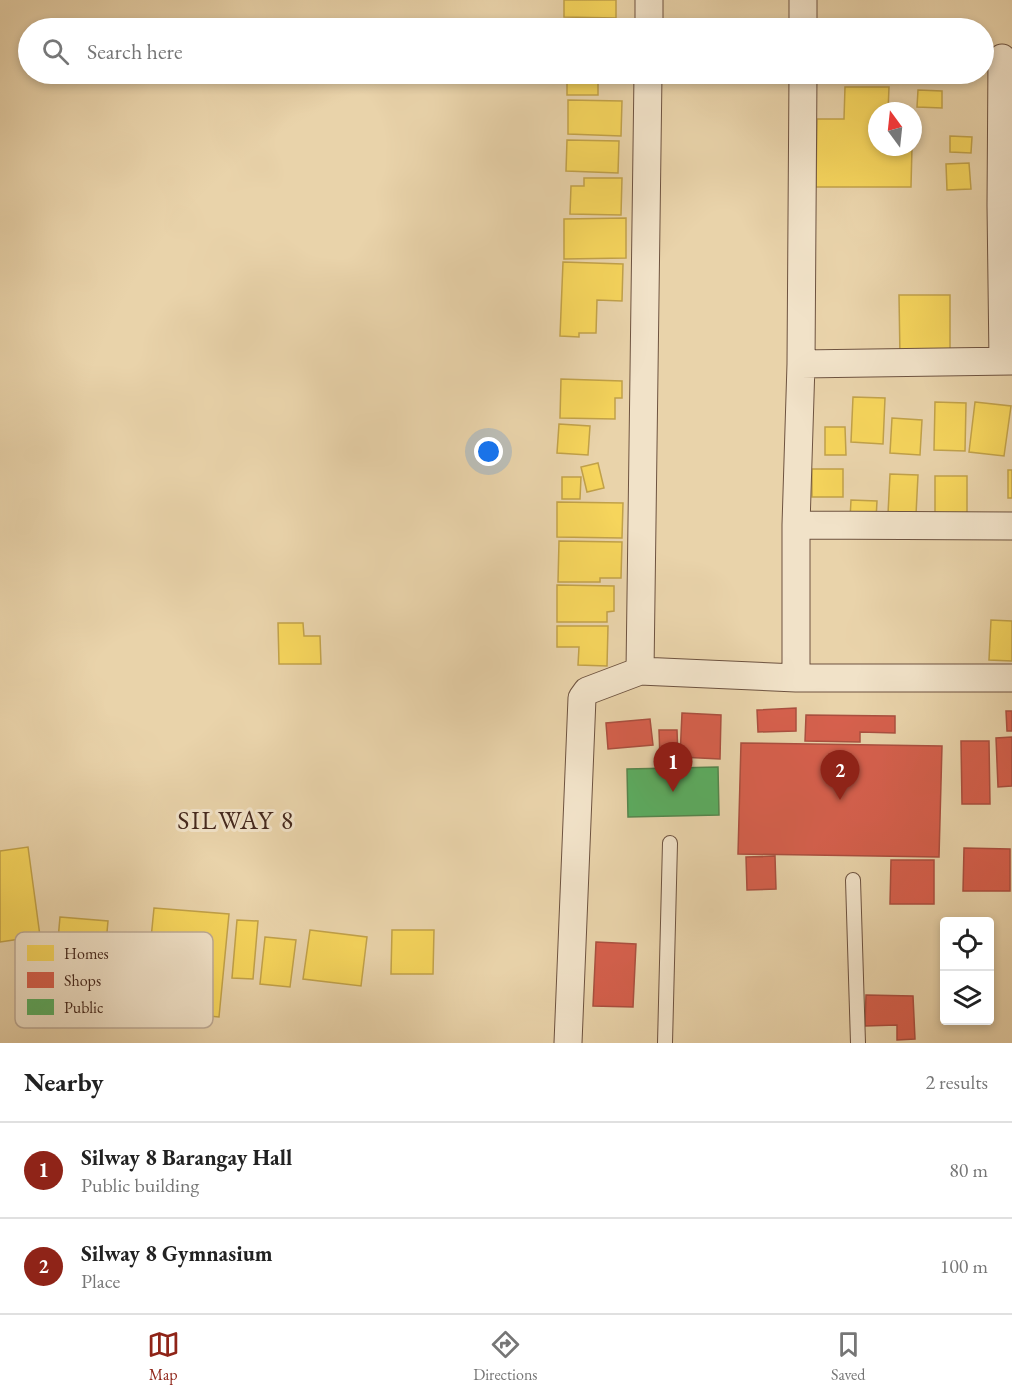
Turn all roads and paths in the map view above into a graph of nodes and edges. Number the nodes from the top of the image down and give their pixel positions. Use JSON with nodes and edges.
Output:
{"nodes":[{"id":1,"x":649,"y":0,"type":"edge"},
{"id":2,"x":803,"y":0,"type":"edge"},
{"id":3,"x":649,"y":18,"type":"edge"},
{"id":4,"x":803,"y":18,"type":"edge"},
{"id":5,"x":999,"y":58,"type":"edge"},
{"id":6,"x":648,"y":84,"type":"edge"},
{"id":7,"x":803,"y":84,"type":"edge"},
{"id":8,"x":1007,"y":206,"type":"edge"},
{"id":9,"x":1008,"y":361,"type":"edge"},
{"id":10,"x":801,"y":364,"type":"junction"},
{"id":11,"x":796,"y":525,"type":"junction"},
{"id":12,"x":1012,"y":526,"type":"edge"},
{"id":13,"x":640,"y":671,"type":"junction"},
{"id":14,"x":796,"y":678,"type":"junction"},
{"id":15,"x":1012,"y":678,"type":"edge"},
{"id":16,"x":670,"y":843,"type":"dead end"},
{"id":17,"x":854,"y":880,"type":"dead end"},
{"id":18,"x":568,"y":1043,"type":"edge"},
{"id":19,"x":665,"y":1043,"type":"edge"},
{"id":20,"x":858,"y":1043,"type":"edge"}],
"edges":[{"from":1,"to":3,"type":"street"},
{"from":2,"to":4,"type":"street"},
{"from":5,"to":8,"type":"street"},
{"from":6,"to":13,"type":"street"},
{"from":7,"to":10,"type":"street"},
{"from":8,"to":9,"type":"street"},
{"from":9,"to":10,"type":"street"},
{"from":10,"to":11,"type":"street"},
{"from":11,"to":12,"type":"street"},
{"from":11,"to":14,"type":"street"},
{"from":13,"to":14,"type":"street"},
{"from":13,"to":18,"type":"street"},
{"from":14,"to":15,"type":"street"},
{"from":16,"to":19,"type":"lane"},
{"from":17,"to":20,"type":"lane"}]}
